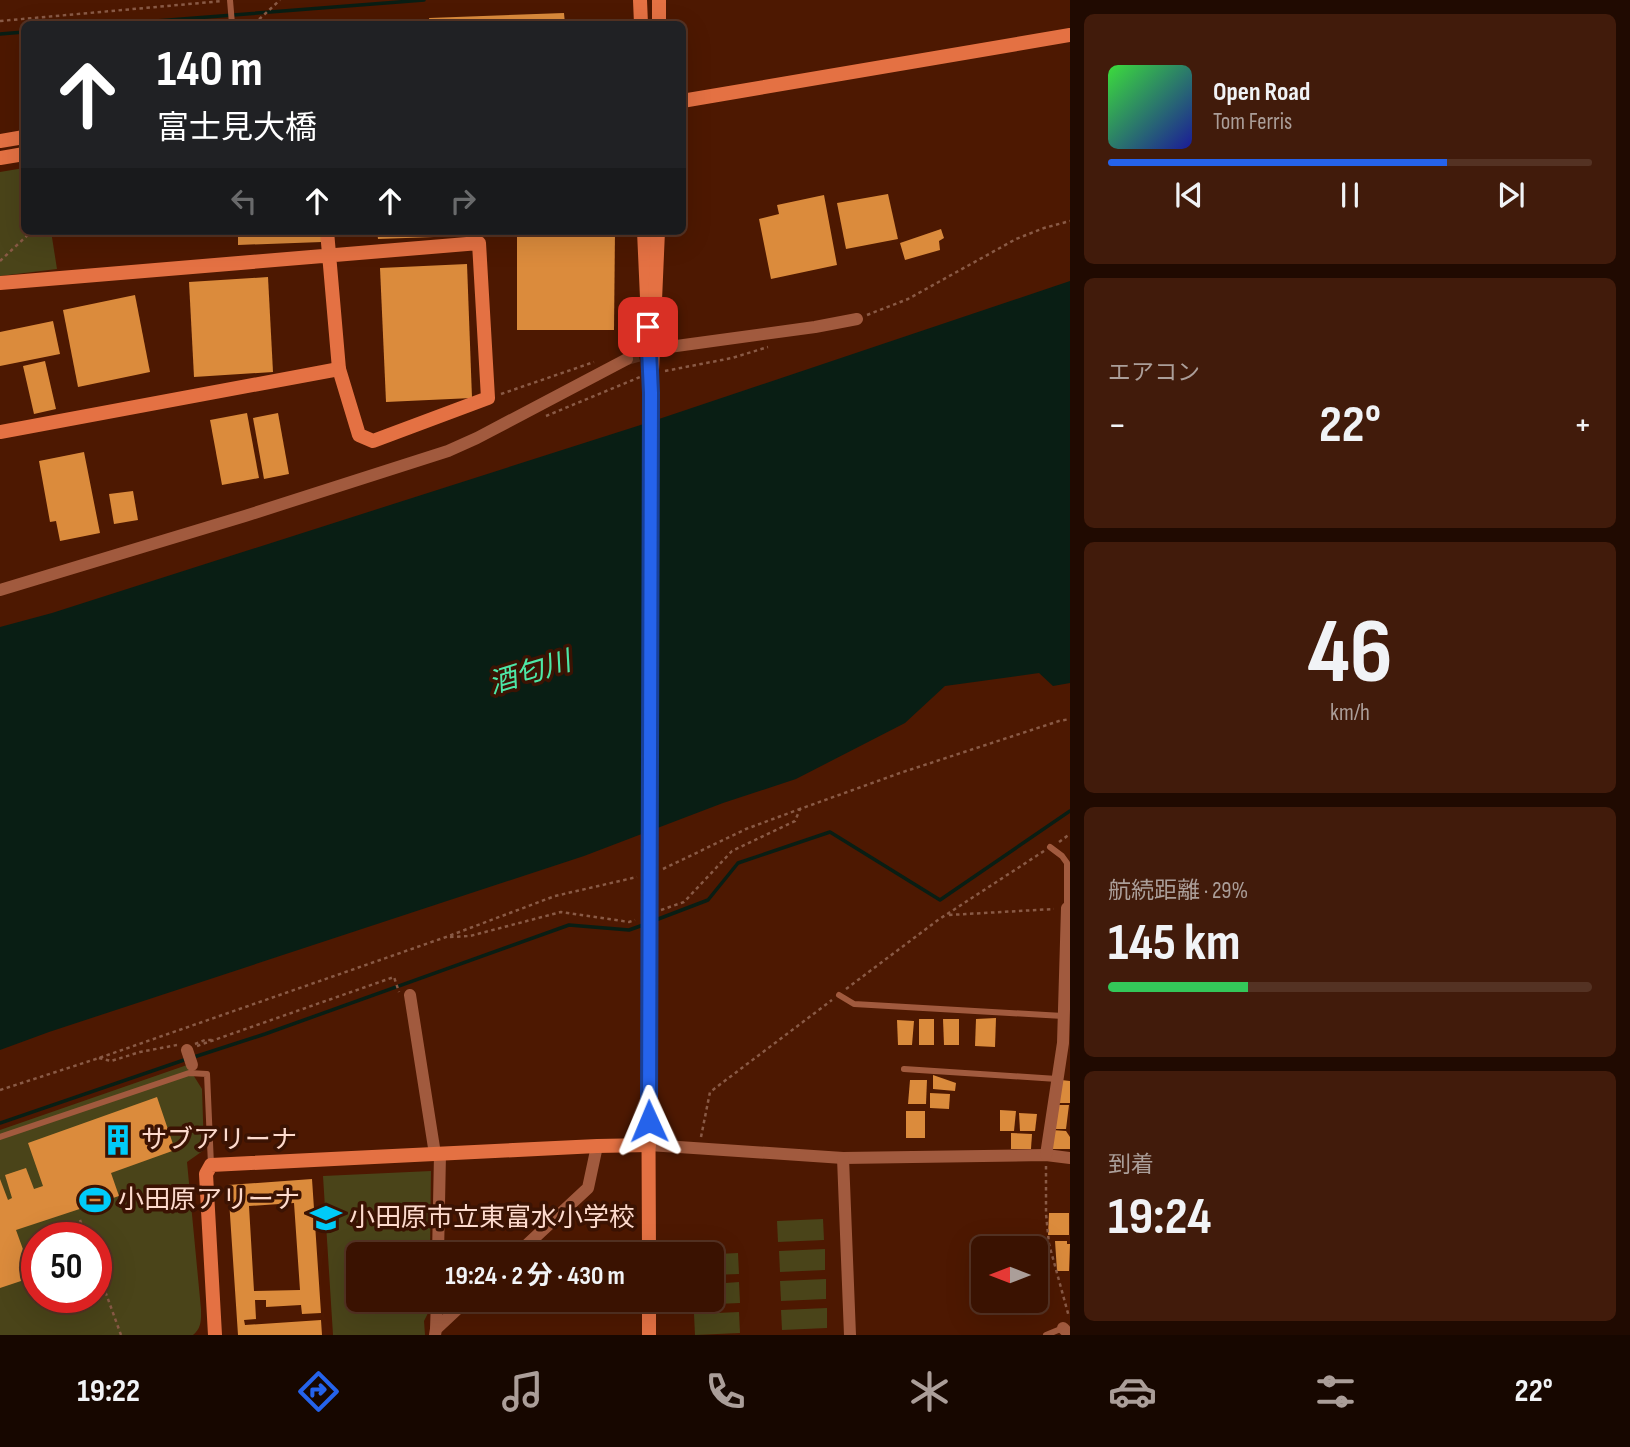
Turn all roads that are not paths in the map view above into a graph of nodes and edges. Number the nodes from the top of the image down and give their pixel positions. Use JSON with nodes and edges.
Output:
{"nodes":[{"id":1,"x":231,"y":0,"type":"edge"},
{"id":2,"x":640,"y":0,"type":"edge"},
{"id":3,"x":659,"y":0,"type":"edge"},
{"id":4,"x":232,"y":21,"type":"edge"},
{"id":5,"x":641,"y":21,"type":"edge"},
{"id":6,"x":659,"y":21,"type":"edge"},
{"id":7,"x":1070,"y":35,"type":"edge"},
{"id":8,"x":686,"y":100,"type":"edge"},
{"id":9,"x":21,"y":138,"type":"edge"},
{"id":10,"x":0,"y":141,"type":"edge"},
{"id":11,"x":21,"y":154,"type":"edge"},
{"id":12,"x":0,"y":158,"type":"edge"},
{"id":13,"x":327,"y":235,"type":"edge"},
{"id":14,"x":645,"y":235,"type":"edge"},
{"id":15,"x":658,"y":235,"type":"edge"},
{"id":16,"x":328,"y":255,"type":"junction"},
{"id":17,"x":0,"y":283,"type":"edge"},
{"id":18,"x":857,"y":319,"type":"road end"},
{"id":19,"x":669,"y":347,"type":"tunnel mouth"},
{"id":20,"x":627,"y":359,"type":"tunnel mouth"},
{"id":21,"x":339,"y":369,"type":"junction"},
{"id":22,"x":651,"y":373,"type":"junction"},
{"id":23,"x":0,"y":432,"type":"edge"},
{"id":24,"x":0,"y":590,"type":"edge"},
{"id":25,"x":1050,"y":847,"type":"road end"},
{"id":26,"x":1068,"y":908,"type":"edge"},
{"id":27,"x":405,"y":995,"type":"road end"},
{"id":28,"x":839,"y":995,"type":"road end"},
{"id":29,"x":1067,"y":1016,"type":"edge"},
{"id":30,"x":185,"y":1047,"type":"road end"},
{"id":31,"x":192,"y":1065,"type":"dead end"},
{"id":32,"x":904,"y":1069,"type":"dead end"},
{"id":33,"x":1057,"y":1079,"type":"junction"},
{"id":34,"x":0,"y":1137,"type":"edge"},
{"id":35,"x":649,"y":1145,"type":"junction"},
{"id":36,"x":597,"y":1146,"type":"junction"},
{"id":37,"x":438,"y":1154,"type":"junction"},
{"id":38,"x":1046,"y":1155,"type":"junction"},
{"id":39,"x":843,"y":1158,"type":"junction"},
{"id":40,"x":1070,"y":1158,"type":"edge"},
{"id":41,"x":211,"y":1165,"type":"junction"},
{"id":42,"x":438,"y":1242,"type":"edge"},
{"id":43,"x":530,"y":1242,"type":"edge"},
{"id":44,"x":649,"y":1242,"type":"edge"},
{"id":45,"x":437,"y":1312,"type":"edge"},
{"id":46,"x":455,"y":1312,"type":"edge"},
{"id":47,"x":649,"y":1312,"type":"edge"},
{"id":48,"x":1067,"y":1328,"type":"edge"},
{"id":49,"x":436,"y":1332,"type":"edge"},
{"id":50,"x":215,"y":1335,"type":"edge"},
{"id":51,"x":649,"y":1335,"type":"edge"},
{"id":52,"x":850,"y":1335,"type":"edge"},
{"id":53,"x":1046,"y":1335,"type":"edge"}],
"edges":[{"from":1,"to":4,"type":"lane"},
{"from":2,"to":5,"type":"street"},
{"from":3,"to":6,"type":"street"},
{"from":7,"to":8,"type":"street"},
{"from":9,"to":10,"type":"street"},
{"from":11,"to":12,"type":"street"},
{"from":13,"to":16,"type":"street"},
{"from":14,"to":22,"type":"street"},
{"from":15,"to":22,"type":"street"},
{"from":16,"to":17,"type":"street"},
{"from":16,"to":21,"type":"street"},
{"from":16,"to":21,"type":"street"},
{"from":18,"to":19,"type":"street"},
{"from":20,"to":24,"type":"street"},
{"from":21,"to":23,"type":"street"},
{"from":22,"to":35,"type":"street","bridge":true},
{"from":25,"to":26,"type":"lane"},
{"from":26,"to":29,"type":"street"},
{"from":27,"to":37,"type":"street"},
{"from":28,"to":29,"type":"lane"},
{"from":29,"to":33,"type":"street"},
{"from":30,"to":31,"type":"street"},
{"from":32,"to":33,"type":"lane"},
{"from":33,"to":38,"type":"street"},
{"from":34,"to":41,"type":"lane"},
{"from":35,"to":36,"type":"street"},
{"from":35,"to":39,"type":"street"},
{"from":35,"to":44,"type":"street"},
{"from":36,"to":37,"type":"street"},
{"from":36,"to":43,"type":"street"},
{"from":37,"to":41,"type":"street"},
{"from":37,"to":42,"type":"street"},
{"from":38,"to":39,"type":"street"},
{"from":38,"to":40,"type":"street"},
{"from":39,"to":52,"type":"street"},
{"from":41,"to":50,"type":"street"},
{"from":45,"to":49,"type":"street"},
{"from":46,"to":49,"type":"street"},
{"from":47,"to":51,"type":"street"},
{"from":48,"to":53,"type":"lane"}]}
